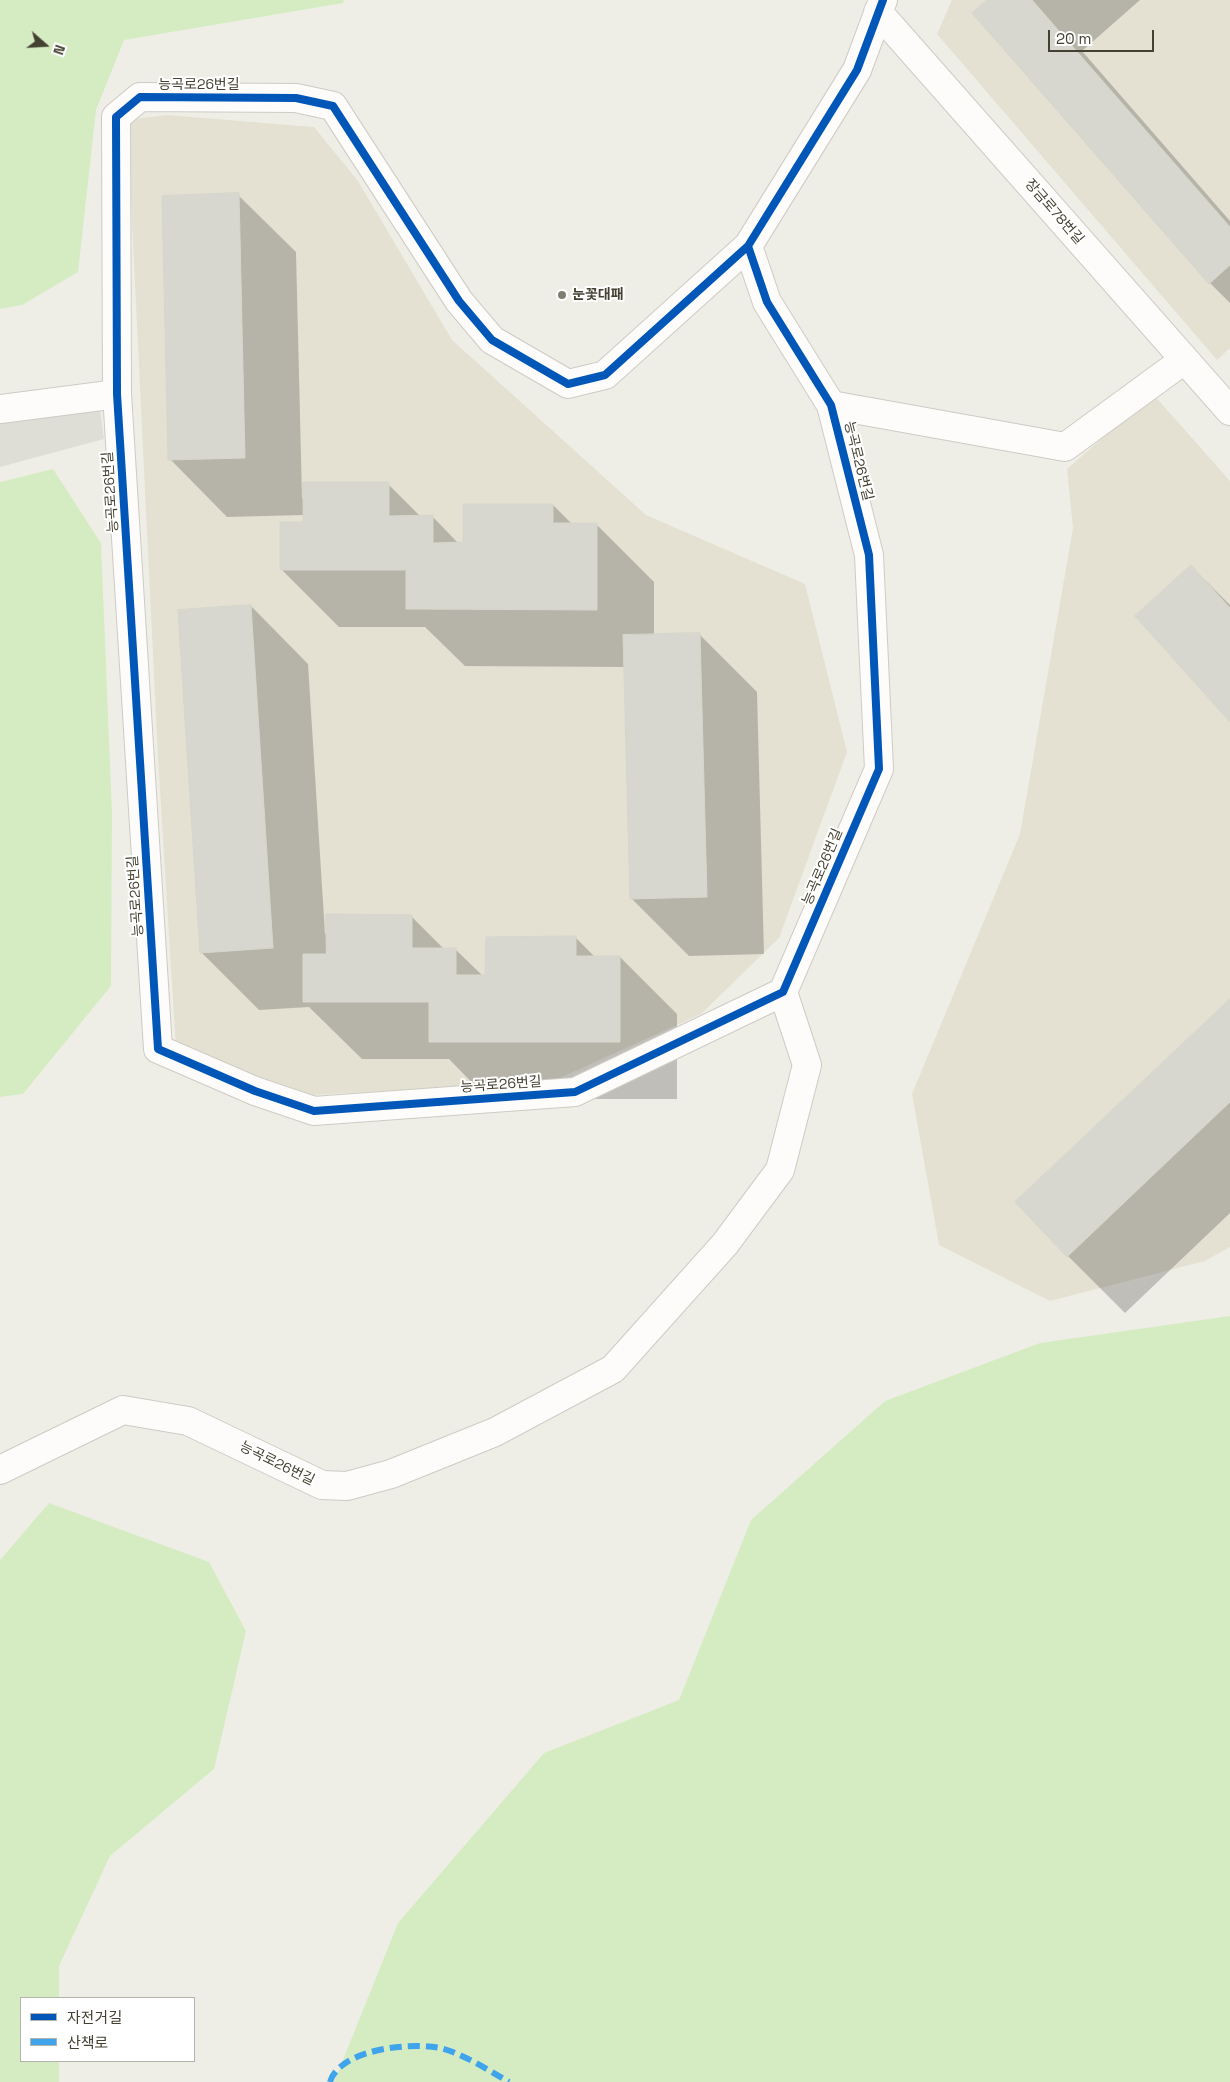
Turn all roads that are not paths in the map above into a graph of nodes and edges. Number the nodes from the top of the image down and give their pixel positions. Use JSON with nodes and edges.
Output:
{"nodes":[{"id":1,"x":881,"y":6,"type":"edge"},
{"id":2,"x":748,"y":246,"type":"junction"},
{"id":3,"x":696,"y":293,"type":"junction"},
{"id":4,"x":767,"y":302,"type":"junction"},
{"id":5,"x":1184,"y":360,"type":"junction"},
{"id":6,"x":117,"y":394,"type":"junction"},
{"id":7,"x":830,"y":405,"type":"junction"},
{"id":8,"x":0,"y":409,"type":"edge"},
{"id":9,"x":1230,"y":411,"type":"edge"},
{"id":10,"x":783,"y":992,"type":"junction"},
{"id":11,"x":0,"y":1470,"type":"edge"}],
"edges":[{"from":1,"to":2,"type":"street","name":"능곡로26번길"},
{"from":1,"to":5,"type":"street","name":"장금로78번길"},
{"from":2,"to":3,"type":"street","name":"능곡로26번길"},
{"from":2,"to":4,"type":"street","name":"능곡로26번길"},
{"from":3,"to":4,"type":"street"},
{"from":3,"to":6,"type":"street","name":"능곡로26번길"},
{"from":4,"to":7,"type":"street","name":"능곡로26번길"},
{"from":5,"to":7,"type":"street"},
{"from":5,"to":9,"type":"street","name":"장금로78번길"},
{"from":6,"to":8,"type":"street"},
{"from":6,"to":10,"type":"street","name":"능곡로26번길"},
{"from":7,"to":10,"type":"street","name":"능곡로26번길"},
{"from":10,"to":11,"type":"street","name":"능곡로26번길"}]}
